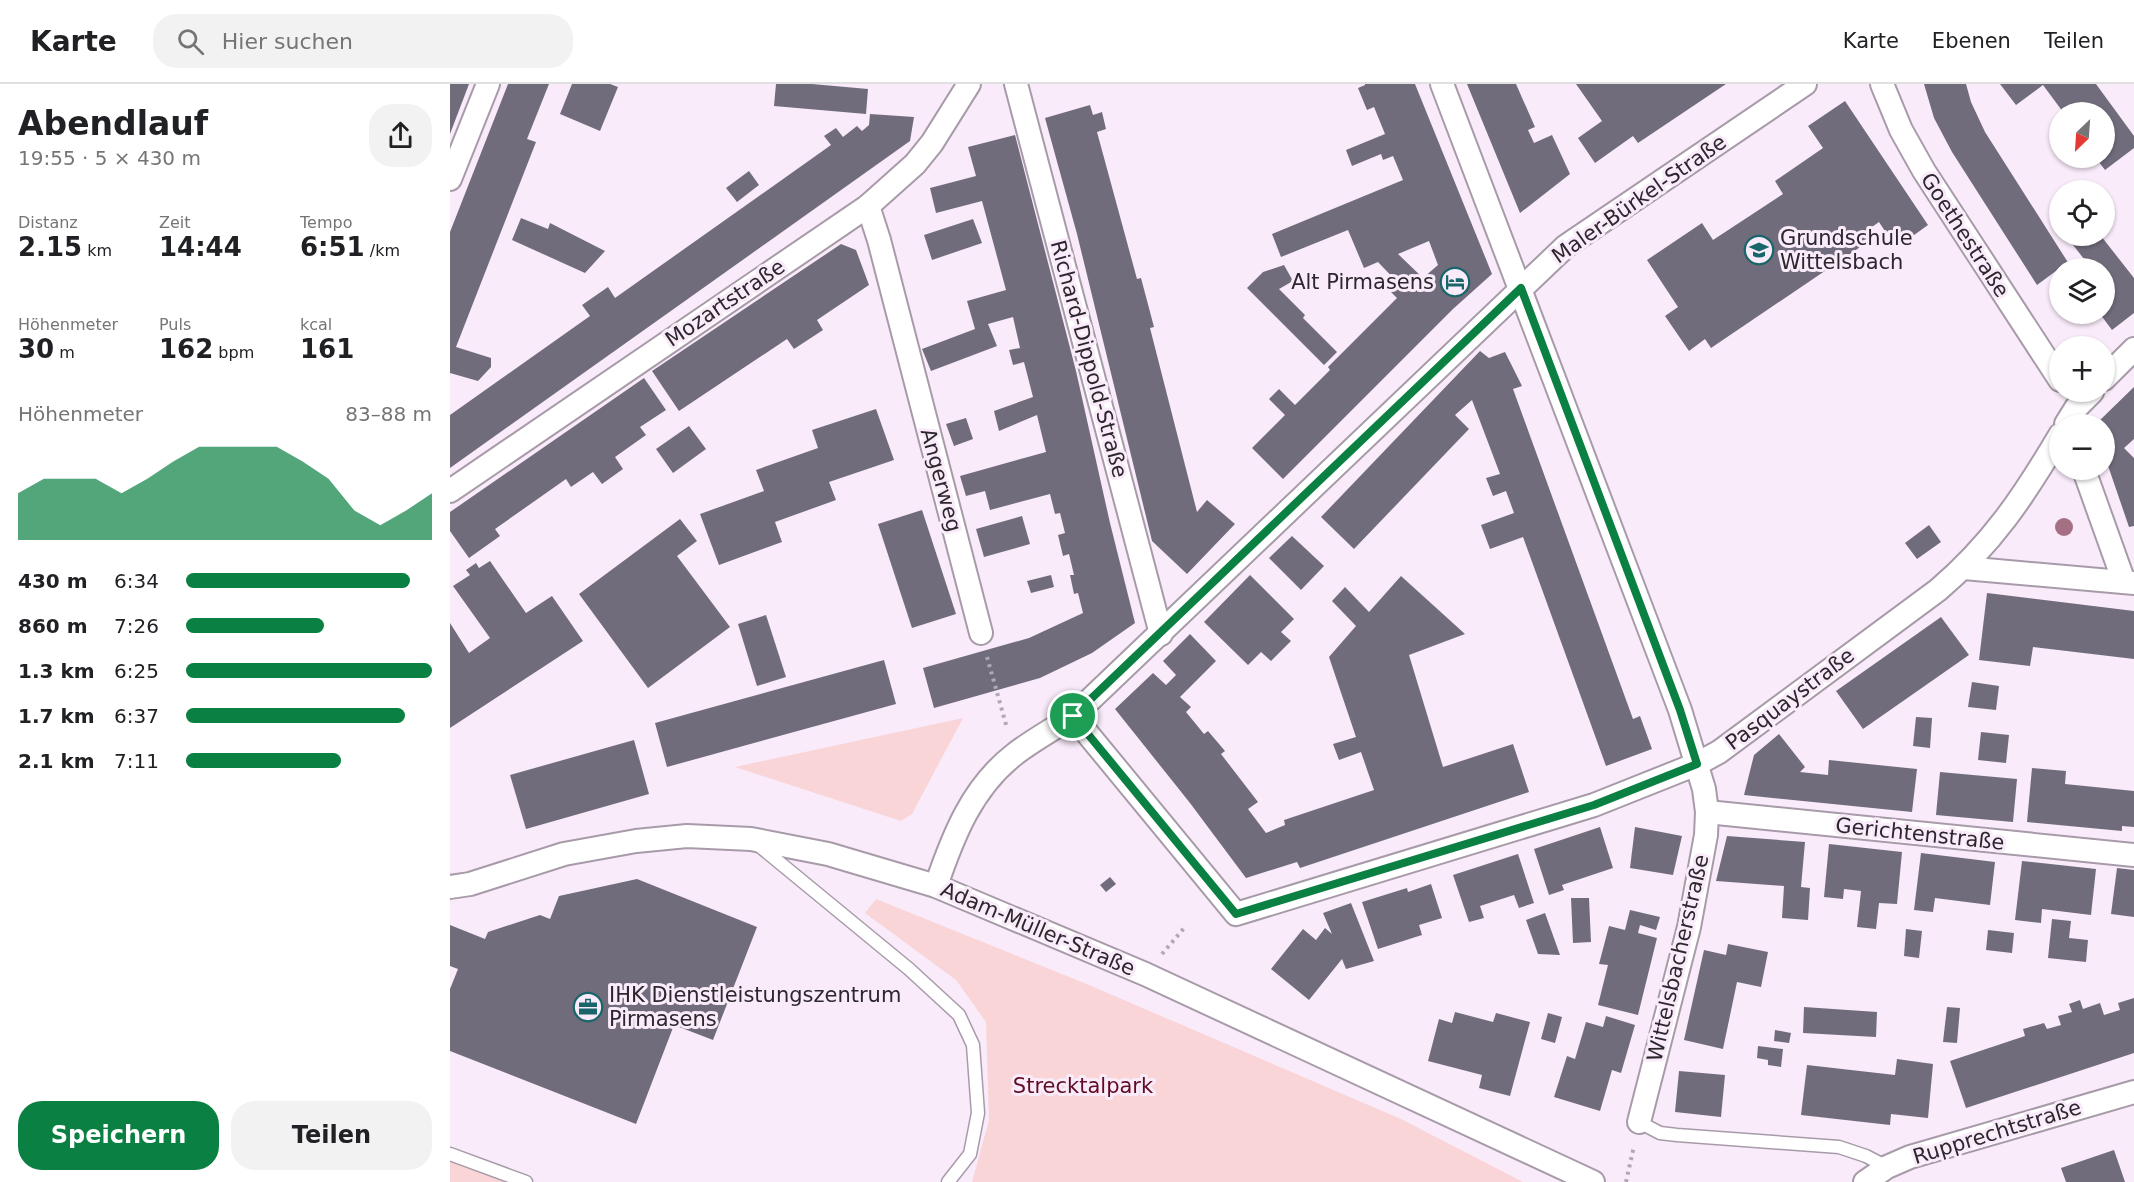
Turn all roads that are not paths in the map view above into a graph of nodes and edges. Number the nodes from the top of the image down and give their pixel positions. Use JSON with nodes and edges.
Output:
{"nodes":[{"id":1,"x":488,"y":84,"type":"edge"},
{"id":2,"x":969,"y":84,"type":"edge"},
{"id":3,"x":1016,"y":84,"type":"edge"},
{"id":4,"x":1442,"y":84,"type":"edge"},
{"id":5,"x":1805,"y":84,"type":"edge"},
{"id":6,"x":1882,"y":84,"type":"edge"},
{"id":7,"x":450,"y":179,"type":"edge"},
{"id":8,"x":868,"y":206,"type":"junction"},
{"id":9,"x":1521,"y":288,"type":"junction"},
{"id":10,"x":2134,"y":349,"type":"edge"},
{"id":11,"x":2049,"y":363,"type":"edge"},
{"id":12,"x":2115,"y":368,"type":"edge"},
{"id":13,"x":2082,"y":402,"type":"edge"},
{"id":14,"x":2071,"y":414,"type":"edge"},
{"id":15,"x":2049,"y":449,"type":"edge"},
{"id":16,"x":2088,"y":480,"type":"edge"},
{"id":17,"x":450,"y":491,"type":"edge"},
{"id":18,"x":1964,"y":568,"type":"junction"},
{"id":19,"x":2129,"y":583,"type":"edge"},
{"id":20,"x":981,"y":633,"type":"road end"},
{"id":21,"x":1161,"y":634,"type":"junction"},
{"id":22,"x":1073,"y":716,"type":"junction"},
{"id":23,"x":1697,"y":764,"type":"junction"},
{"id":24,"x":1707,"y":812,"type":"junction"},
{"id":25,"x":752,"y":839,"type":"junction"},
{"id":26,"x":2134,"y":855,"type":"edge"},
{"id":27,"x":936,"y":886,"type":"junction"},
{"id":28,"x":450,"y":887,"type":"edge"},
{"id":29,"x":2134,"y":1092,"type":"edge"},
{"id":30,"x":1639,"y":1122,"type":"joint"},
{"id":31,"x":450,"y":1154,"type":"edge"},
{"id":32,"x":1887,"y":1167,"type":"junction"},
{"id":33,"x":526,"y":1182,"type":"edge"},
{"id":34,"x":948,"y":1182,"type":"edge"},
{"id":35,"x":1593,"y":1182,"type":"edge"},
{"id":36,"x":1865,"y":1182,"type":"edge"}],
"edges":[{"from":1,"to":7,"type":"street"},
{"from":2,"to":8,"type":"street","name":"Mozartstraße"},
{"from":3,"to":21,"type":"street","name":"Richard-Dippold-Straße"},
{"from":4,"to":9,"type":"street","name":"Wittelsbacherstraße"},
{"from":5,"to":9,"type":"street","name":"Maler-Bürkel-Straße"},
{"from":6,"to":11,"type":"street","name":"Goethestraße"},
{"from":8,"to":17,"type":"street","name":"Mozartstraße"},
{"from":8,"to":20,"type":"street","name":"Angerweg"},
{"from":9,"to":21,"type":"street","name":"Maler-Bürkel-Straße"},
{"from":9,"to":23,"type":"street","name":"Wittelsbacherstraße"},
{"from":10,"to":12,"type":"street"},
{"from":13,"to":14,"type":"street","name":"Pasquaystraße"},
{"from":15,"to":18,"type":"street","name":"Pasquaystraße"},
{"from":16,"to":19,"type":"street"},
{"from":18,"to":19,"type":"street"},
{"from":18,"to":23,"type":"street","name":"Pasquaystraße"},
{"from":21,"to":22,"type":"street","name":"Maler-Bürkel-Straße"},
{"from":22,"to":23,"type":"street","name":"Pasquaystraße"},
{"from":22,"to":27,"type":"street","name":"Maler-Bürkel-Straße"},
{"from":23,"to":24,"type":"street","name":"Wittelsbacherstraße"},
{"from":24,"to":26,"type":"street","name":"Gerichtenstraße"},
{"from":24,"to":30,"type":"street","name":"Wittelsbacherstraße"},
{"from":25,"to":27,"type":"street","name":"Adam-Müller-Straße"},
{"from":25,"to":28,"type":"street","name":"Adam-Müller-Straße"},
{"from":25,"to":34,"type":"lane"},
{"from":27,"to":35,"type":"street","name":"Adam-Müller-Straße"},
{"from":29,"to":32,"type":"street","name":"Rupprechtstraße"},
{"from":30,"to":32,"type":"lane"},
{"from":31,"to":33,"type":"lane"},
{"from":32,"to":36,"type":"street","name":"Rupprechtstraße"}]}
